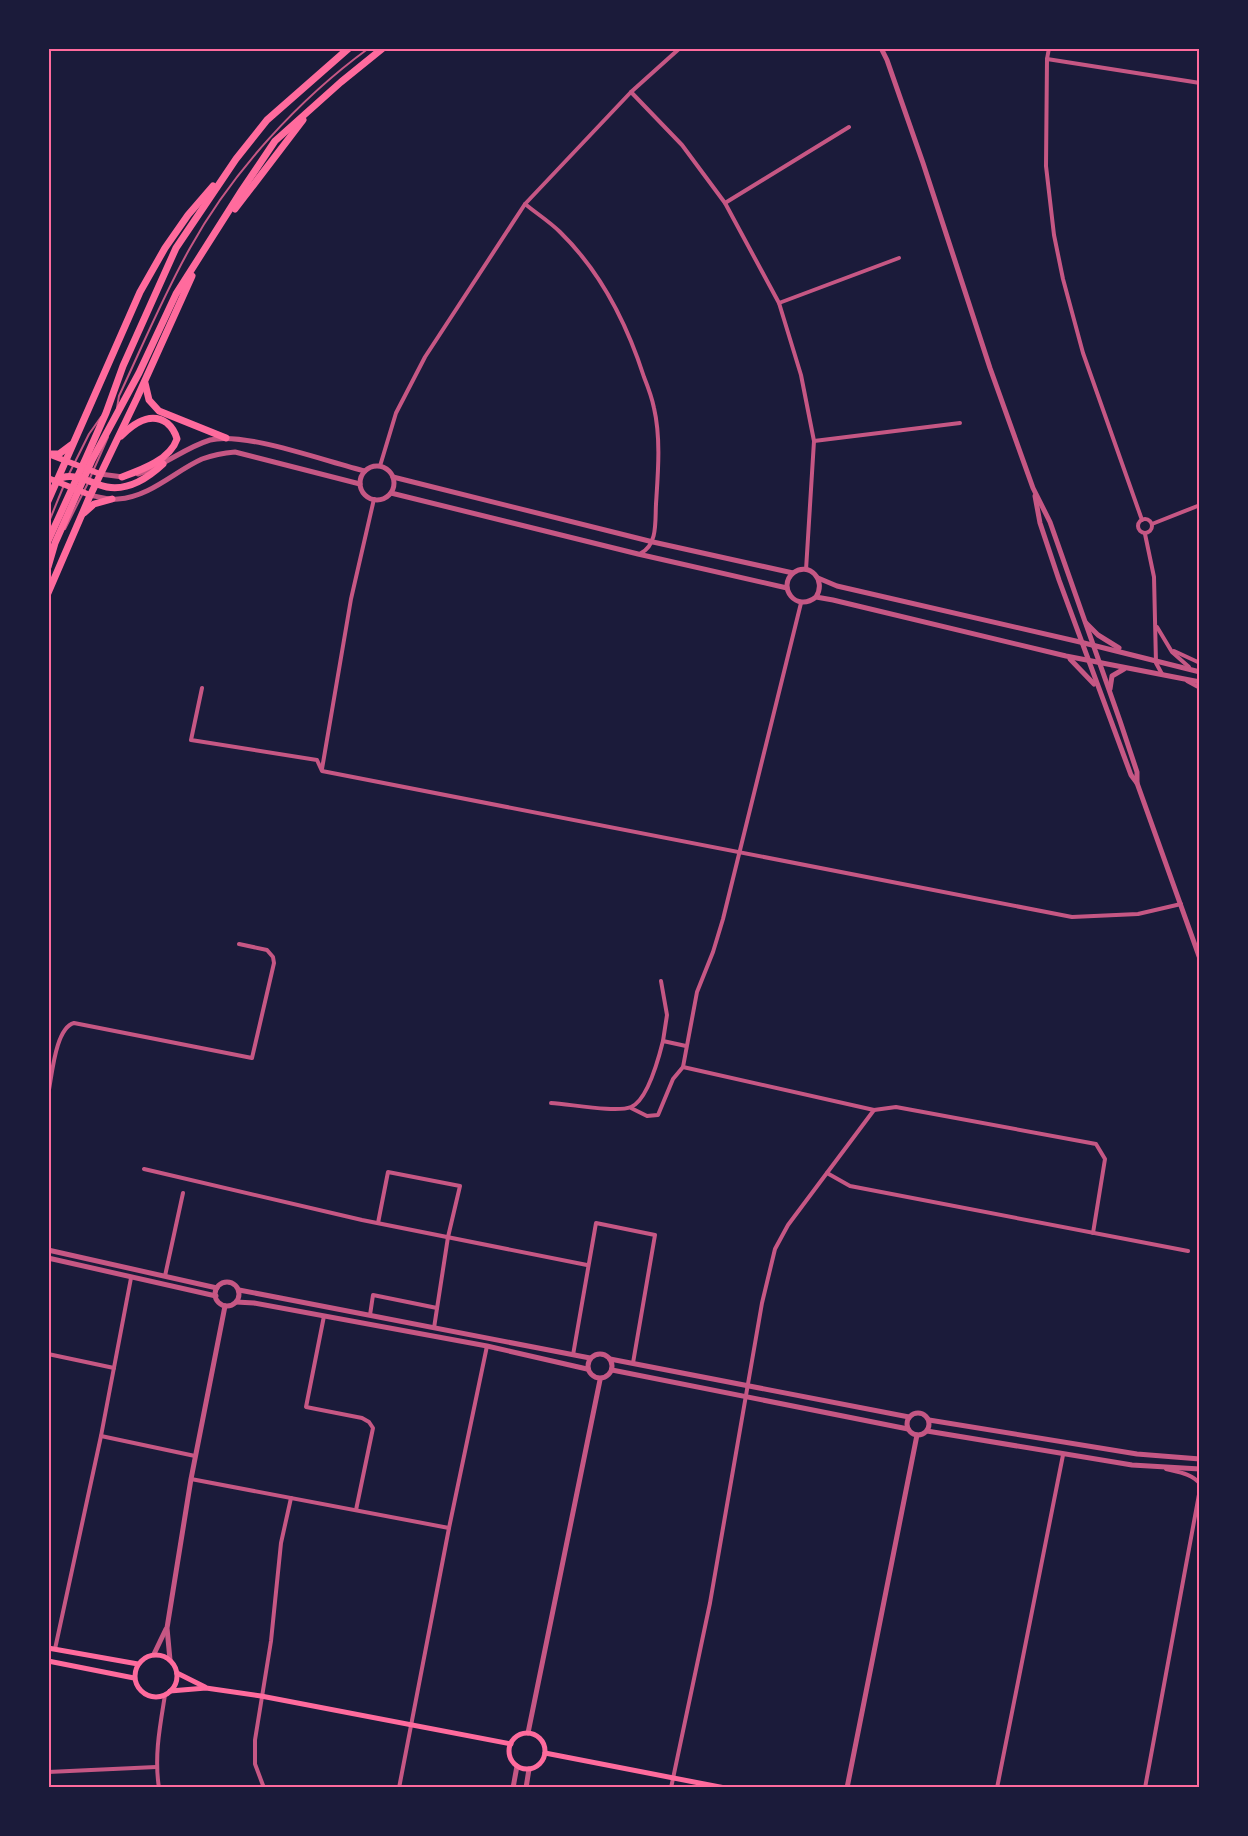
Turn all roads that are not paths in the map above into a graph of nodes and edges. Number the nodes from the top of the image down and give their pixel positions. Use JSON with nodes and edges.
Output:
{"nodes":[{"id":1,"x":350,"y":48,"type":"edge"},
{"id":2,"x":369,"y":48,"type":"edge"},
{"id":3,"x":383,"y":48,"type":"edge"},
{"id":4,"x":680,"y":48,"type":"edge"},
{"id":5,"x":881,"y":48,"type":"edge"},
{"id":6,"x":1049,"y":48,"type":"edge"},
{"id":7,"x":1047,"y":59,"type":"junction"},
{"id":8,"x":1200,"y":83,"type":"edge"},
{"id":9,"x":631,"y":92,"type":"junction"},
{"id":10,"x":318,"y":102,"type":"junction"},
{"id":11,"x":849,"y":127,"type":"dead end"},
{"id":12,"x":236,"y":159,"type":"junction"},
{"id":13,"x":725,"y":202,"type":"junction"},
{"id":14,"x":525,"y":204,"type":"junction"},
{"id":15,"x":899,"y":258,"type":"dead end"},
{"id":16,"x":779,"y":303,"type":"junction"},
{"id":17,"x":145,"y":382,"type":"junction"},
{"id":18,"x":119,"y":396,"type":"junction"},
{"id":19,"x":960,"y":423,"type":"dead end"},
{"id":20,"x":226,"y":438,"type":"junction"},
{"id":21,"x":117,"y":440,"type":"junction"},
{"id":22,"x":814,"y":441,"type":"junction"},
{"id":23,"x":73,"y":444,"type":"junction"},
{"id":24,"x":48,"y":454,"type":"edge"},
{"id":25,"x":65,"y":462,"type":"junction"},
{"id":26,"x":73,"y":465,"type":"junction"},
{"id":27,"x":164,"y":465,"type":"junction"},
{"id":28,"x":380,"y":466,"type":"junction"},
{"id":29,"x":364,"y":471,"type":"junction"},
{"id":30,"x":97,"y":473,"type":"junction"},
{"id":31,"x":68,"y":476,"type":"junction"},
{"id":32,"x":122,"y":477,"type":"junction"},
{"id":33,"x":393,"y":477,"type":"junction"},
{"id":34,"x":48,"y":478,"type":"edge"},
{"id":35,"x":92,"y":482,"type":"junction"},
{"id":36,"x":52,"y":484,"type":"edge"},
{"id":37,"x":360,"y":484,"type":"junction"},
{"id":38,"x":64,"y":485,"type":"junction"},
{"id":39,"x":1033,"y":488,"type":"junction"},
{"id":40,"x":391,"y":493,"type":"junction"},
{"id":41,"x":87,"y":494,"type":"junction"},
{"id":42,"x":49,"y":499,"type":"edge"},
{"id":43,"x":112,"y":499,"type":"junction"},
{"id":44,"x":374,"y":499,"type":"junction"},
{"id":45,"x":1200,"y":505,"type":"edge"},
{"id":46,"x":80,"y":517,"type":"junction"},
{"id":47,"x":1142,"y":520,"type":"junction"},
{"id":48,"x":48,"y":524,"type":"edge"},
{"id":49,"x":1152,"y":524,"type":"junction"},
{"id":50,"x":1145,"y":534,"type":"junction"},
{"id":51,"x":48,"y":541,"type":"edge"},
{"id":52,"x":652,"y":542,"type":"junction"},
{"id":53,"x":48,"y":552,"type":"edge"},
{"id":54,"x":638,"y":554,"type":"junction"},
{"id":55,"x":48,"y":567,"type":"edge"},
{"id":56,"x":806,"y":570,"type":"junction"},
{"id":57,"x":793,"y":573,"type":"junction"},
{"id":58,"x":818,"y":578,"type":"junction"},
{"id":59,"x":787,"y":588,"type":"junction"},
{"id":60,"x":48,"y":593,"type":"edge"},
{"id":61,"x":816,"y":597,"type":"junction"},
{"id":62,"x":801,"y":603,"type":"junction"},
{"id":63,"x":1085,"y":622,"type":"junction"},
{"id":64,"x":1156,"y":626,"type":"junction"},
{"id":65,"x":1080,"y":642,"type":"junction"},
{"id":66,"x":1092,"y":645,"type":"junction"},
{"id":67,"x":1169,"y":648,"type":"junction"},
{"id":68,"x":1134,"y":655,"type":"junction"},
{"id":69,"x":1066,"y":656,"type":"junction"},
{"id":70,"x":1156,"y":660,"type":"junction"},
{"id":71,"x":1087,"y":661,"type":"junction"},
{"id":72,"x":1099,"y":663,"type":"junction"},
{"id":73,"x":1200,"y":663,"type":"edge"},
{"id":74,"x":1127,"y":669,"type":"junction"},
{"id":75,"x":1192,"y":670,"type":"junction"},
{"id":76,"x":1200,"y":672,"type":"edge"},
{"id":77,"x":1163,"y":676,"type":"junction"},
{"id":78,"x":1184,"y":680,"type":"junction"},
{"id":79,"x":1200,"y":682,"type":"edge"},
{"id":80,"x":202,"y":688,"type":"dead end"},
{"id":81,"x":1200,"y":688,"type":"edge"},
{"id":82,"x":1099,"y":692,"type":"junction"},
{"id":83,"x":1110,"y":693,"type":"junction"},
{"id":84,"x":322,"y":771,"type":"junction"},
{"id":85,"x":1137,"y":783,"type":"junction"},
{"id":86,"x":739,"y":851,"type":"junction"},
{"id":87,"x":1181,"y":904,"type":"junction"},
{"id":88,"x":239,"y":944,"type":"dead end"},
{"id":89,"x":1200,"y":959,"type":"edge"},
{"id":90,"x":661,"y":981,"type":"dead end"},
{"id":91,"x":663,"y":1041,"type":"junction"},
{"id":92,"x":686,"y":1046,"type":"junction"},
{"id":93,"x":683,"y":1067,"type":"junction"},
{"id":94,"x":48,"y":1095,"type":"edge"},
{"id":95,"x":552,"y":1103,"type":"dead end"},
{"id":96,"x":630,"y":1107,"type":"junction"},
{"id":97,"x":874,"y":1110,"type":"junction"},
{"id":98,"x":144,"y":1169,"type":"dead end"},
{"id":99,"x":827,"y":1173,"type":"junction"},
{"id":100,"x":183,"y":1194,"type":"dead end"},
{"id":101,"x":378,"y":1223,"type":"junction"},
{"id":102,"x":1093,"y":1233,"type":"junction"},
{"id":103,"x":448,"y":1237,"type":"junction"},
{"id":104,"x":48,"y":1250,"type":"edge"},
{"id":105,"x":1188,"y":1251,"type":"dead end"},
{"id":106,"x":48,"y":1258,"type":"edge"},
{"id":107,"x":587,"y":1265,"type":"junction"},
{"id":108,"x":165,"y":1277,"type":"junction"},
{"id":109,"x":131,"y":1278,"type":"junction"},
{"id":110,"x":217,"y":1288,"type":"junction"},
{"id":111,"x":239,"y":1290,"type":"junction"},
{"id":112,"x":216,"y":1296,"type":"junction"},
{"id":113,"x":236,"y":1302,"type":"junction"},
{"id":114,"x":225,"y":1306,"type":"junction"},
{"id":115,"x":437,"y":1308,"type":"junction"},
{"id":116,"x":370,"y":1315,"type":"junction"},
{"id":117,"x":324,"y":1316,"type":"junction"},
{"id":118,"x":434,"y":1328,"type":"junction"},
{"id":119,"x":488,"y":1347,"type":"junction"},
{"id":120,"x":48,"y":1354,"type":"edge"},
{"id":121,"x":573,"y":1355,"type":"junction"},
{"id":122,"x":590,"y":1358,"type":"junction"},
{"id":123,"x":610,"y":1359,"type":"junction"},
{"id":124,"x":633,"y":1364,"type":"junction"},
{"id":125,"x":114,"y":1368,"type":"junction"},
{"id":126,"x":587,"y":1369,"type":"junction"},
{"id":127,"x":612,"y":1370,"type":"junction"},
{"id":128,"x":600,"y":1380,"type":"junction"},
{"id":129,"x":749,"y":1386,"type":"junction"},
{"id":130,"x":747,"y":1397,"type":"junction"},
{"id":131,"x":909,"y":1417,"type":"junction"},
{"id":132,"x":929,"y":1420,"type":"junction"},
{"id":133,"x":908,"y":1429,"type":"junction"},
{"id":134,"x":927,"y":1431,"type":"junction"},
{"id":135,"x":916,"y":1435,"type":"junction"},
{"id":136,"x":100,"y":1436,"type":"junction"},
{"id":137,"x":1063,"y":1455,"type":"junction"},
{"id":138,"x":195,"y":1456,"type":"junction"},
{"id":139,"x":1200,"y":1459,"type":"edge"},
{"id":140,"x":1163,"y":1468,"type":"junction"},
{"id":141,"x":1200,"y":1469,"type":"edge"},
{"id":142,"x":191,"y":1479,"type":"junction"},
{"id":143,"x":1200,"y":1484,"type":"edge"},
{"id":144,"x":1200,"y":1489,"type":"edge"},
{"id":145,"x":291,"y":1498,"type":"junction"},
{"id":146,"x":356,"y":1510,"type":"junction"},
{"id":147,"x":449,"y":1528,"type":"junction"},
{"id":148,"x":167,"y":1628,"type":"junction"},
{"id":149,"x":48,"y":1648,"type":"edge"},
{"id":150,"x":55,"y":1649,"type":"junction"},
{"id":151,"x":154,"y":1654,"type":"junction"},
{"id":152,"x":170,"y":1660,"type":"junction"},
{"id":153,"x":48,"y":1661,"type":"edge"},
{"id":154,"x":138,"y":1664,"type":"junction"},
{"id":155,"x":177,"y":1673,"type":"junction"},
{"id":156,"x":134,"y":1678,"type":"junction"},
{"id":157,"x":206,"y":1688,"type":"junction"},
{"id":158,"x":168,"y":1693,"type":"junction"},
{"id":159,"x":261,"y":1696,"type":"junction"},
{"id":160,"x":411,"y":1725,"type":"junction"},
{"id":161,"x":528,"y":1733,"type":"junction"},
{"id":162,"x":511,"y":1744,"type":"junction"},
{"id":163,"x":545,"y":1753,"type":"junction"},
{"id":164,"x":517,"y":1766,"type":"junction"},
{"id":165,"x":156,"y":1767,"type":"junction"},
{"id":166,"x":529,"y":1769,"type":"junction"},
{"id":167,"x":48,"y":1772,"type":"edge"},
{"id":168,"x":673,"y":1779,"type":"junction"},
{"id":169,"x":159,"y":1788,"type":"edge"},
{"id":170,"x":264,"y":1788,"type":"edge"},
{"id":171,"x":399,"y":1788,"type":"edge"},
{"id":172,"x":513,"y":1788,"type":"edge"},
{"id":173,"x":526,"y":1788,"type":"edge"},
{"id":174,"x":671,"y":1788,"type":"edge"},
{"id":175,"x":725,"y":1788,"type":"edge"},
{"id":176,"x":847,"y":1788,"type":"edge"},
{"id":177,"x":997,"y":1788,"type":"edge"},
{"id":178,"x":1145,"y":1788,"type":"edge"}],
"edges":[{"from":1,"to":12,"type":"highway"},
{"from":2,"to":18,"type":"lane"},
{"from":3,"to":10,"type":"highway"},
{"from":4,"to":9,"type":"street"},
{"from":5,"to":39,"type":"street"},
{"from":6,"to":7,"type":"street"},
{"from":7,"to":8,"type":"street"},
{"from":7,"to":47,"type":"street"},
{"from":9,"to":13,"type":"street"},
{"from":9,"to":14,"type":"street"},
{"from":10,"to":17,"type":"highway"},
{"from":10,"to":55,"type":"highway"},
{"from":11,"to":13,"type":"street"},
{"from":12,"to":23,"type":"highway"},
{"from":12,"to":51,"type":"highway"},
{"from":13,"to":16,"type":"street"},
{"from":14,"to":28,"type":"street"},
{"from":14,"to":52,"type":"street"},
{"from":15,"to":16,"type":"street"},
{"from":16,"to":22,"type":"street"},
{"from":17,"to":20,"type":"highway"},
{"from":17,"to":21,"type":"highway"},
{"from":18,"to":26,"type":"lane"},
{"from":18,"to":30,"type":"lane"},
{"from":19,"to":22,"type":"street"},
{"from":20,"to":27,"type":"street"},
{"from":20,"to":29,"type":"street"},
{"from":21,"to":30,"type":"highway"},
{"from":21,"to":32,"type":"highway"},
{"from":22,"to":56,"type":"street"},
{"from":23,"to":24,"type":"highway"},
{"from":23,"to":25,"type":"highway"},
{"from":24,"to":25,"type":"main road"},
{"from":25,"to":26,"type":"main road"},
{"from":25,"to":36,"type":"highway"},
{"from":26,"to":30,"type":"main road"},
{"from":26,"to":31,"type":"lane"},
{"from":27,"to":32,"type":"street"},
{"from":27,"to":35,"type":"highway"},
{"from":28,"to":29,"type":"street"},
{"from":28,"to":33,"type":"street"},
{"from":29,"to":37,"type":"street"},
{"from":30,"to":32,"type":"street"},
{"from":30,"to":35,"type":"highway"},
{"from":31,"to":35,"type":"highway"},
{"from":31,"to":36,"type":"highway"},
{"from":31,"to":38,"type":"lane"},
{"from":33,"to":40,"type":"street"},
{"from":33,"to":52,"type":"street"},
{"from":34,"to":36,"type":"main road"},
{"from":35,"to":41,"type":"highway"},
{"from":36,"to":38,"type":"main road"},
{"from":36,"to":42,"type":"highway"},
{"from":37,"to":43,"type":"street"},
{"from":37,"to":44,"type":"street"},
{"from":38,"to":41,"type":"main road"},
{"from":38,"to":48,"type":"lane"},
{"from":39,"to":63,"type":"street"},
{"from":39,"to":65,"type":"street"},
{"from":40,"to":44,"type":"street"},
{"from":40,"to":54,"type":"street"},
{"from":41,"to":43,"type":"street"},
{"from":41,"to":46,"type":"highway"},
{"from":41,"to":53,"type":"lane"},
{"from":43,"to":46,"type":"highway"},
{"from":44,"to":84,"type":"street"},
{"from":45,"to":49,"type":"street"},
{"from":46,"to":60,"type":"highway"},
{"from":47,"to":49,"type":"street"},
{"from":47,"to":50,"type":"street"},
{"from":49,"to":50,"type":"street"},
{"from":50,"to":64,"type":"street"},
{"from":52,"to":54,"type":"street"},
{"from":52,"to":57,"type":"street"},
{"from":54,"to":59,"type":"street"},
{"from":56,"to":57,"type":"street"},
{"from":56,"to":58,"type":"street"},
{"from":57,"to":59,"type":"street"},
{"from":58,"to":61,"type":"street"},
{"from":58,"to":65,"type":"street"},
{"from":59,"to":62,"type":"street"},
{"from":61,"to":62,"type":"street"},
{"from":61,"to":69,"type":"street"},
{"from":62,"to":86,"type":"street"},
{"from":63,"to":66,"type":"street"},
{"from":63,"to":68,"type":"street"},
{"from":64,"to":67,"type":"street"},
{"from":64,"to":70,"type":"street"},
{"from":65,"to":66,"type":"street"},
{"from":65,"to":71,"type":"street"},
{"from":66,"to":68,"type":"street"},
{"from":66,"to":72,"type":"street"},
{"from":67,"to":73,"type":"street"},
{"from":67,"to":75,"type":"street"},
{"from":68,"to":70,"type":"street"},
{"from":69,"to":71,"type":"street"},
{"from":69,"to":82,"type":"street"},
{"from":70,"to":75,"type":"street"},
{"from":70,"to":77,"type":"street"},
{"from":71,"to":72,"type":"street"},
{"from":71,"to":82,"type":"street"},
{"from":72,"to":74,"type":"street"},
{"from":72,"to":83,"type":"street"},
{"from":74,"to":77,"type":"street"},
{"from":74,"to":83,"type":"street"},
{"from":75,"to":76,"type":"street"},
{"from":77,"to":78,"type":"street"},
{"from":78,"to":79,"type":"street"},
{"from":78,"to":81,"type":"street"},
{"from":80,"to":84,"type":"street"},
{"from":82,"to":85,"type":"street"},
{"from":83,"to":85,"type":"street"},
{"from":84,"to":86,"type":"street"},
{"from":85,"to":87,"type":"street"},
{"from":86,"to":87,"type":"street"},
{"from":86,"to":92,"type":"street"},
{"from":87,"to":89,"type":"street"},
{"from":88,"to":94,"type":"street"},
{"from":90,"to":91,"type":"street"},
{"from":91,"to":92,"type":"street"},
{"from":91,"to":96,"type":"street"},
{"from":92,"to":93,"type":"street"},
{"from":93,"to":96,"type":"street"},
{"from":93,"to":97,"type":"street"},
{"from":95,"to":96,"type":"street"},
{"from":97,"to":99,"type":"street"},
{"from":97,"to":102,"type":"street"},
{"from":98,"to":101,"type":"street"},
{"from":99,"to":102,"type":"street"},
{"from":99,"to":129,"type":"street"},
{"from":100,"to":108,"type":"street"},
{"from":101,"to":103,"type":"street"},
{"from":101,"to":103,"type":"street"},
{"from":102,"to":105,"type":"street"},
{"from":103,"to":107,"type":"street"},
{"from":103,"to":115,"type":"street"},
{"from":104,"to":108,"type":"street"},
{"from":106,"to":109,"type":"street"},
{"from":107,"to":121,"type":"street"},
{"from":107,"to":124,"type":"street"},
{"from":108,"to":110,"type":"street"},
{"from":109,"to":112,"type":"street"},
{"from":109,"to":125,"type":"street"},
{"from":110,"to":111,"type":"street"},
{"from":110,"to":112,"type":"street"},
{"from":111,"to":113,"type":"street"},
{"from":111,"to":116,"type":"street"},
{"from":112,"to":114,"type":"street"},
{"from":113,"to":114,"type":"street"},
{"from":113,"to":117,"type":"street"},
{"from":114,"to":138,"type":"street"},
{"from":115,"to":116,"type":"street"},
{"from":115,"to":118,"type":"street"},
{"from":116,"to":118,"type":"street"},
{"from":117,"to":119,"type":"street"},
{"from":117,"to":146,"type":"street"},
{"from":118,"to":121,"type":"street"},
{"from":119,"to":126,"type":"street"},
{"from":119,"to":147,"type":"street"},
{"from":120,"to":125,"type":"street"},
{"from":121,"to":122,"type":"street"},
{"from":122,"to":123,"type":"street"},
{"from":122,"to":126,"type":"street"},
{"from":123,"to":124,"type":"street"},
{"from":123,"to":127,"type":"street"},
{"from":124,"to":129,"type":"street"},
{"from":125,"to":136,"type":"street"},
{"from":126,"to":128,"type":"street"},
{"from":127,"to":128,"type":"street"},
{"from":127,"to":130,"type":"street"},
{"from":128,"to":161,"type":"street"},
{"from":129,"to":130,"type":"street"},
{"from":129,"to":131,"type":"street"},
{"from":130,"to":133,"type":"street"},
{"from":130,"to":168,"type":"street"},
{"from":131,"to":132,"type":"street"},
{"from":131,"to":133,"type":"street"},
{"from":132,"to":134,"type":"street"},
{"from":132,"to":139,"type":"street"},
{"from":133,"to":135,"type":"street"},
{"from":134,"to":135,"type":"street"},
{"from":134,"to":137,"type":"street"},
{"from":135,"to":176,"type":"street"},
{"from":136,"to":138,"type":"street"},
{"from":136,"to":150,"type":"street"},
{"from":137,"to":140,"type":"street"},
{"from":137,"to":177,"type":"street"},
{"from":138,"to":142,"type":"street"},
{"from":140,"to":141,"type":"street"},
{"from":140,"to":143,"type":"street"},
{"from":142,"to":145,"type":"street"},
{"from":142,"to":148,"type":"street"},
{"from":144,"to":178,"type":"street"},
{"from":145,"to":146,"type":"street"},
{"from":145,"to":159,"type":"street"},
{"from":146,"to":147,"type":"street"},
{"from":147,"to":160,"type":"street"},
{"from":148,"to":151,"type":"street"},
{"from":148,"to":152,"type":"street"},
{"from":149,"to":150,"type":"main road"},
{"from":150,"to":154,"type":"main road"},
{"from":151,"to":152,"type":"main road"},
{"from":151,"to":154,"type":"main road"},
{"from":152,"to":155,"type":"main road"},
{"from":153,"to":156,"type":"main road"},
{"from":154,"to":156,"type":"main road"},
{"from":155,"to":157,"type":"main road"},
{"from":155,"to":158,"type":"main road"},
{"from":156,"to":158,"type":"main road"},
{"from":157,"to":158,"type":"main road"},
{"from":157,"to":159,"type":"main road"},
{"from":158,"to":165,"type":"street"},
{"from":159,"to":160,"type":"main road"},
{"from":159,"to":170,"type":"street"},
{"from":160,"to":162,"type":"main road"},
{"from":160,"to":171,"type":"street"},
{"from":161,"to":162,"type":"main road"},
{"from":161,"to":163,"type":"main road"},
{"from":162,"to":164,"type":"main road"},
{"from":163,"to":166,"type":"main road"},
{"from":163,"to":168,"type":"main road"},
{"from":164,"to":166,"type":"main road"},
{"from":164,"to":172,"type":"street"},
{"from":165,"to":167,"type":"street"},
{"from":165,"to":169,"type":"street"},
{"from":166,"to":173,"type":"street"},
{"from":168,"to":174,"type":"street"},
{"from":168,"to":175,"type":"main road"}]}
